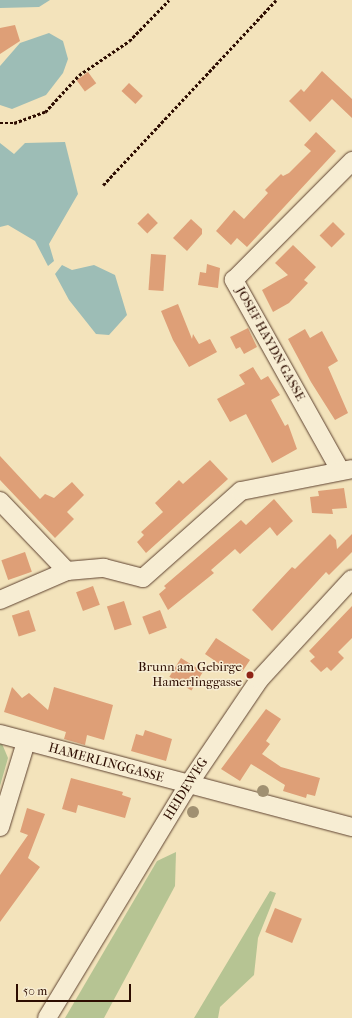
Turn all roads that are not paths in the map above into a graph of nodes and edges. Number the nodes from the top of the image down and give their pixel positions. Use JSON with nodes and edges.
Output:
{"nodes":[{"id":1,"x":352,"y":161,"type":"edge"},
{"id":2,"x":346,"y":470,"type":"edge"},
{"id":3,"x":0,"y":501,"type":"edge"},
{"id":4,"x":67,"y":571,"type":"junction"},
{"id":5,"x":352,"y":579,"type":"edge"},
{"id":6,"x":0,"y":600,"type":"edge"},
{"id":7,"x":0,"y":734,"type":"edge"},
{"id":8,"x":26,"y":742,"type":"junction"},
{"id":9,"x":188,"y":785,"type":"junction"},
{"id":10,"x":351,"y":825,"type":"edge"},
{"id":11,"x":0,"y":827,"type":"edge"},
{"id":12,"x":47,"y":1018,"type":"edge"}],
"edges":[{"from":1,"to":2,"type":"street","name":"JOSEF HAYDN GASSE"},
{"from":2,"to":4,"type":"street"},
{"from":3,"to":4,"type":"street"},
{"from":4,"to":6,"type":"street"},
{"from":5,"to":9,"type":"street","name":"HEIDEWEG"},
{"from":7,"to":8,"type":"street","name":"HAMERLINGGASSE"},
{"from":8,"to":9,"type":"street","name":"HAMERLINGGASSE"},
{"from":8,"to":11,"type":"street"},
{"from":9,"to":10,"type":"street","name":"HAMERLINGGASSE"},
{"from":9,"to":12,"type":"street","name":"HEIDEWEG"}]}
